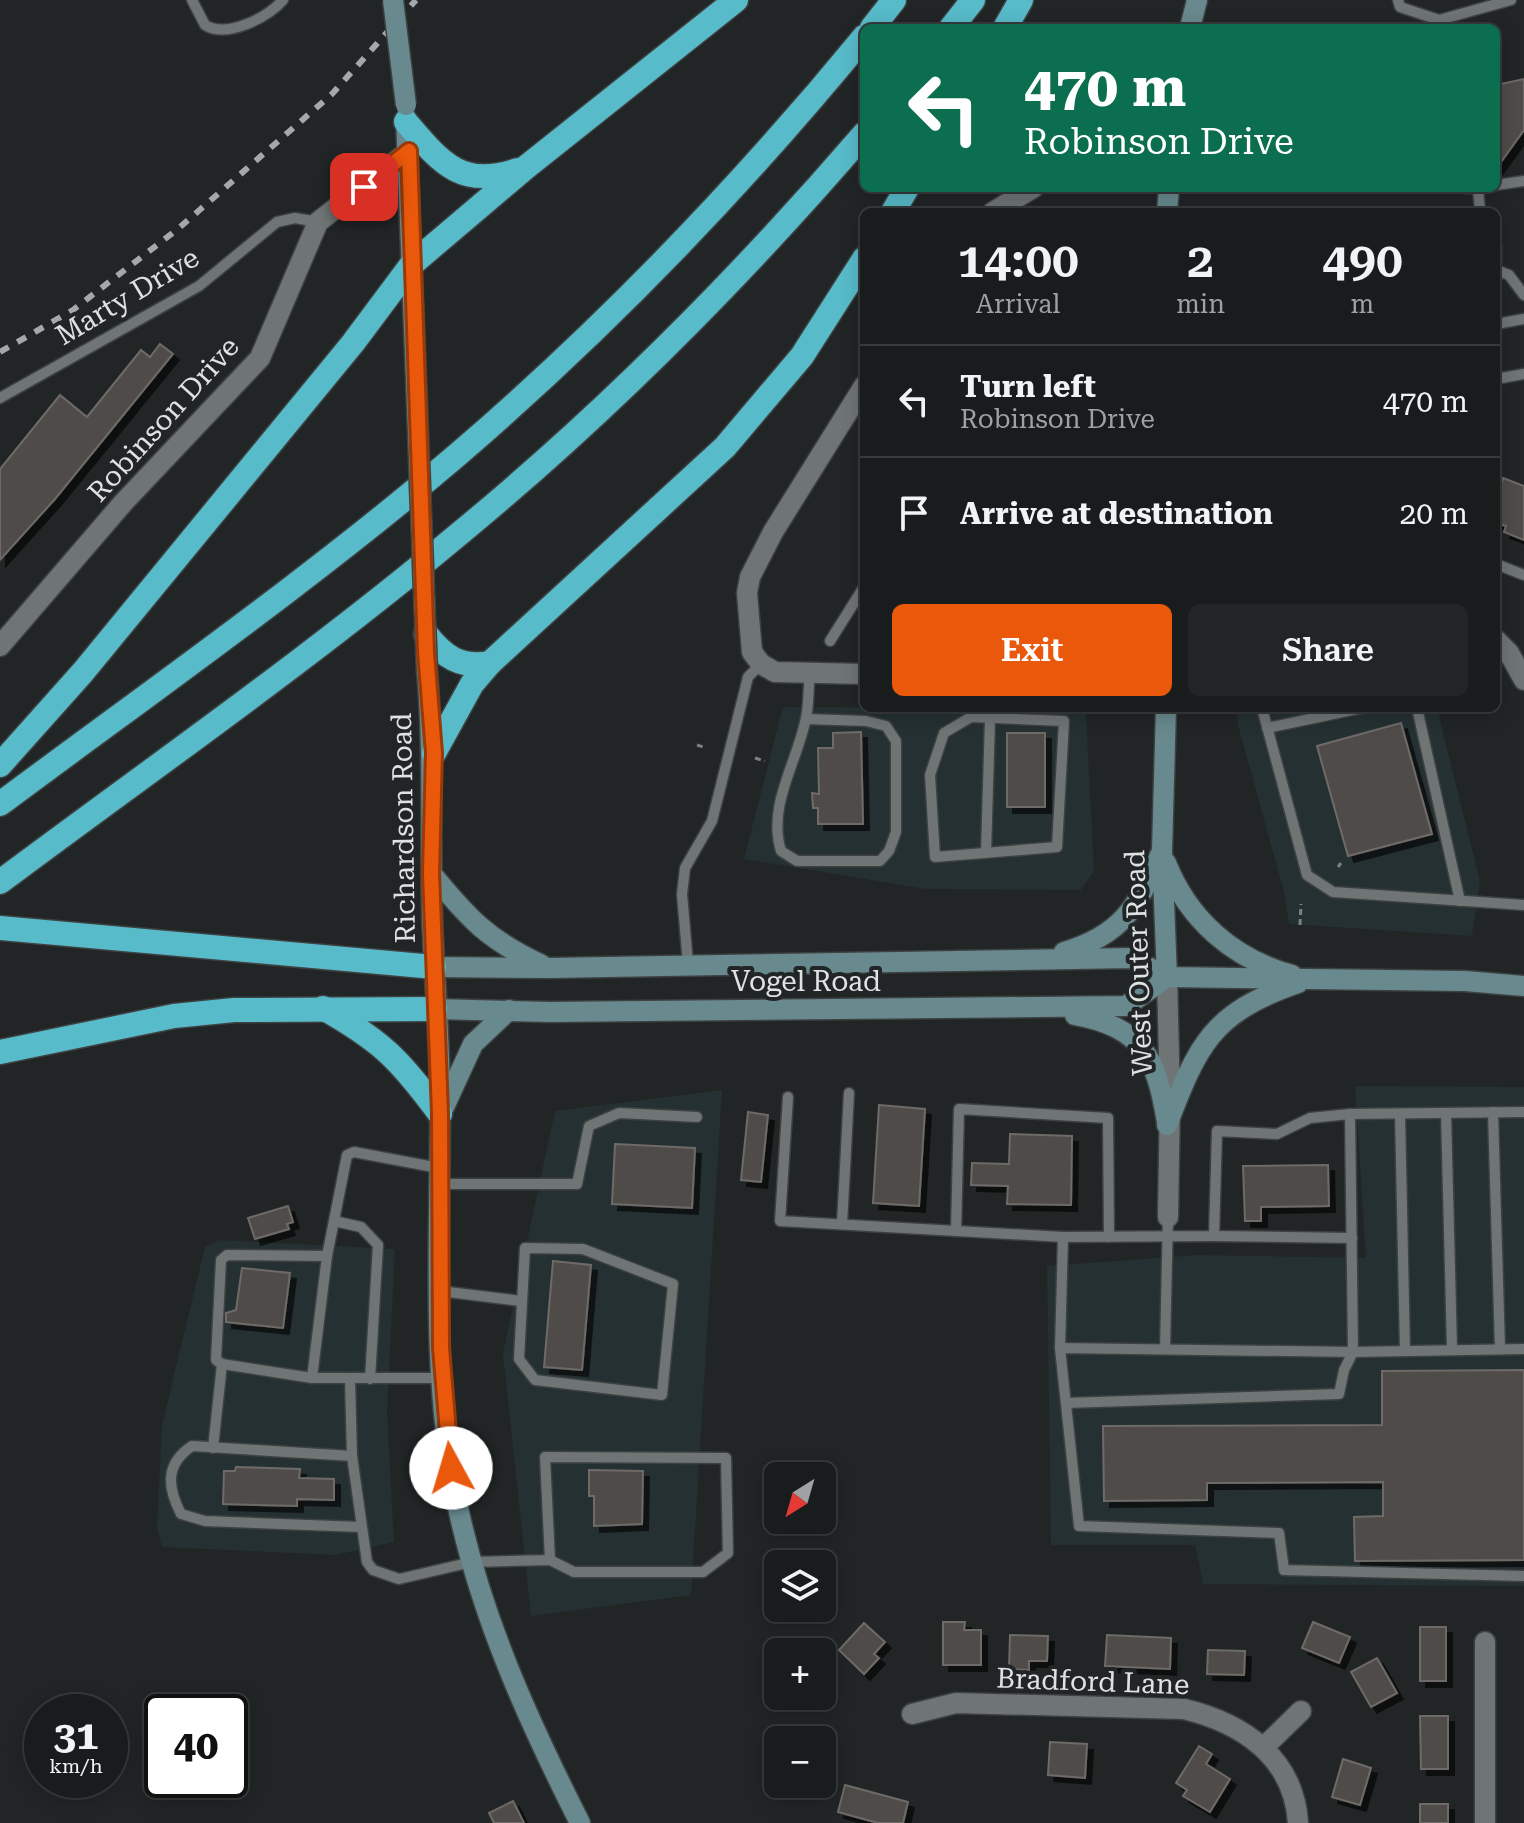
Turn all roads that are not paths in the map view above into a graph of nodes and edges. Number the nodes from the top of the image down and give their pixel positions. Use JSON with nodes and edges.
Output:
{"nodes":[{"id":1,"x":192,"y":0,"type":"edge"},
{"id":2,"x":283,"y":0,"type":"edge"},
{"id":3,"x":393,"y":0,"type":"edge"},
{"id":4,"x":736,"y":0,"type":"edge"},
{"id":5,"x":894,"y":0,"type":"edge"},
{"id":6,"x":973,"y":0,"type":"edge"},
{"id":7,"x":1021,"y":0,"type":"edge"},
{"id":8,"x":1197,"y":0,"type":"edge"},
{"id":9,"x":1398,"y":0,"type":"edge"},
{"id":10,"x":1511,"y":0,"type":"edge"},
{"id":11,"x":875,"y":24,"type":"edge"},
{"id":12,"x":954,"y":24,"type":"edge"},
{"id":13,"x":1007,"y":24,"type":"edge"},
{"id":14,"x":1191,"y":24,"type":"edge"},
{"id":15,"x":860,"y":42,"type":"edge"},
{"id":16,"x":406,"y":114,"type":"junction"},
{"id":17,"x":860,"y":139,"type":"edge"},
{"id":18,"x":409,"y":151,"type":"junction"},
{"id":19,"x":525,"y":168,"type":"junction"},
{"id":20,"x":1524,"y":181,"type":"edge"},
{"id":21,"x":1500,"y":184,"type":"edge"},
{"id":22,"x":1026,"y":192,"type":"edge"},
{"id":23,"x":1000,"y":208,"type":"edge"},
{"id":24,"x":318,"y":222,"type":"junction"},
{"id":25,"x":412,"y":264,"type":"junction"},
{"id":26,"x":860,"y":265,"type":"edge"},
{"id":27,"x":1500,"y":272,"type":"edge"},
{"id":28,"x":1524,"y":295,"type":"edge"},
{"id":29,"x":1524,"y":319,"type":"edge"},
{"id":30,"x":1500,"y":323,"type":"edge"},
{"id":31,"x":1524,"y":374,"type":"edge"},
{"id":32,"x":1500,"y":378,"type":"edge"},
{"id":33,"x":860,"y":392,"type":"edge"},
{"id":34,"x":0,"y":398,"type":"edge"},
{"id":35,"x":1500,"y":566,"type":"edge"},
{"id":36,"x":1524,"y":575,"type":"edge"},
{"id":37,"x":860,"y":593,"type":"edge"},
{"id":38,"x":426,"y":634,"type":"joint"},
{"id":39,"x":830,"y":641,"type":"dead end"},
{"id":40,"x":1500,"y":644,"type":"edge"},
{"id":41,"x":0,"y":646,"type":"edge"},
{"id":42,"x":490,"y":663,"type":"junction"},
{"id":43,"x":437,"y":664,"type":"junction"},
{"id":44,"x":761,"y":664,"type":"junction"},
{"id":45,"x":860,"y":674,"type":"edge"},
{"id":46,"x":810,"y":675,"type":"junction"},
{"id":47,"x":1524,"y":680,"type":"edge"},
{"id":48,"x":1166,"y":712,"type":"edge"},
{"id":49,"x":1263,"y":712,"type":"edge"},
{"id":50,"x":1343,"y":712,"type":"edge"},
{"id":51,"x":1418,"y":712,"type":"edge"},
{"id":52,"x":1021,"y":714,"type":"edge"},
{"id":53,"x":806,"y":719,"type":"junction"},
{"id":54,"x":990,"y":719,"type":"junction"},
{"id":55,"x":1267,"y":728,"type":"junction"},
{"id":56,"x":434,"y":753,"type":"junction"},
{"id":57,"x":0,"y":765,"type":"edge"},
{"id":58,"x":0,"y":804,"type":"edge"},
{"id":59,"x":1162,"y":851,"type":"junction"},
{"id":60,"x":986,"y":853,"type":"junction"},
{"id":61,"x":431,"y":873,"type":"junction"},
{"id":62,"x":0,"y":882,"type":"edge"},
{"id":63,"x":1460,"y":901,"type":"junction"},
{"id":64,"x":1524,"y":905,"type":"edge"},
{"id":65,"x":0,"y":928,"type":"edge"},
{"id":66,"x":1034,"y":960,"type":"junction"},
{"id":67,"x":688,"y":964,"type":"junction"},
{"id":68,"x":434,"y":967,"type":"junction"},
{"id":69,"x":550,"y":968,"type":"junction"},
{"id":70,"x":1167,"y":977,"type":"junction"},
{"id":71,"x":1310,"y":979,"type":"junction"},
{"id":72,"x":1524,"y":986,"type":"edge"},
{"id":73,"x":321,"y":1006,"type":"junction"},
{"id":74,"x":1032,"y":1007,"type":"junction"},
{"id":75,"x":435,"y":1009,"type":"junction"},
{"id":76,"x":509,"y":1010,"type":"junction"},
{"id":77,"x":0,"y":1052,"type":"edge"},
{"id":78,"x":849,"y":1093,"type":"dead end"},
{"id":79,"x":788,"y":1097,"type":"dead end"},
{"id":80,"x":1493,"y":1112,"type":"junction"},
{"id":81,"x":1524,"y":1112,"type":"edge"},
{"id":82,"x":1446,"y":1113,"type":"junction"},
{"id":83,"x":440,"y":1114,"type":"junction"},
{"id":84,"x":1350,"y":1114,"type":"junction"},
{"id":85,"x":1400,"y":1114,"type":"junction"},
{"id":86,"x":697,"y":1117,"type":"dead end"},
{"id":87,"x":1167,"y":1125,"type":"junction"},
{"id":88,"x":439,"y":1176,"type":"junction"},
{"id":89,"x":334,"y":1221,"type":"junction"},
{"id":90,"x":842,"y":1224,"type":"junction"},
{"id":91,"x":1167,"y":1227,"type":"junction"},
{"id":92,"x":956,"y":1231,"type":"junction"},
{"id":93,"x":1214,"y":1236,"type":"junction"},
{"id":94,"x":1063,"y":1237,"type":"junction"},
{"id":95,"x":1109,"y":1237,"type":"junction"},
{"id":96,"x":1352,"y":1238,"type":"junction"},
{"id":97,"x":327,"y":1256,"type":"junction"},
{"id":98,"x":440,"y":1291,"type":"junction"},
{"id":99,"x":521,"y":1301,"type":"junction"},
{"id":100,"x":1060,"y":1348,"type":"junction"},
{"id":101,"x":1165,"y":1349,"type":"junction"},
{"id":102,"x":1452,"y":1349,"type":"junction"},
{"id":103,"x":1500,"y":1349,"type":"junction"},
{"id":104,"x":1524,"y":1349,"type":"edge"},
{"id":105,"x":1405,"y":1351,"type":"junction"},
{"id":106,"x":1353,"y":1352,"type":"junction"},
{"id":107,"x":222,"y":1364,"type":"junction"},
{"id":108,"x":312,"y":1378,"type":"junction"},
{"id":109,"x":442,"y":1378,"type":"junction"},
{"id":110,"x":350,"y":1379,"type":"junction"},
{"id":111,"x":370,"y":1379,"type":"junction"},
{"id":112,"x":1066,"y":1403,"type":"junction"},
{"id":113,"x":213,"y":1448,"type":"junction"},
{"id":114,"x":352,"y":1456,"type":"junction"},
{"id":115,"x":361,"y":1527,"type":"junction"},
{"id":116,"x":550,"y":1560,"type":"junction"},
{"id":117,"x":472,"y":1562,"type":"junction"},
{"id":118,"x":1524,"y":1576,"type":"edge"},
{"id":119,"x":1485,"y":1642,"type":"dead end"},
{"id":120,"x":1301,"y":1711,"type":"dead end"},
{"id":121,"x":912,"y":1714,"type":"dead end"},
{"id":122,"x":1264,"y":1747,"type":"junction"},
{"id":123,"x":580,"y":1823,"type":"edge"},
{"id":124,"x":1298,"y":1823,"type":"edge"},
{"id":125,"x":1485,"y":1823,"type":"edge"}],
"edges":[{"from":1,"to":2,"type":"lane"},
{"from":3,"to":16,"type":"main road","bridge":true},
{"from":4,"to":19,"type":"highway"},
{"from":5,"to":11,"type":"highway"},
{"from":6,"to":12,"type":"highway"},
{"from":7,"to":13,"type":"highway"},
{"from":8,"to":14,"type":"main road"},
{"from":9,"to":10,"type":"lane"},
{"from":15,"to":58,"type":"highway"},
{"from":16,"to":18,"type":"main road"},
{"from":16,"to":19,"type":"highway"},
{"from":17,"to":62,"type":"highway"},
{"from":18,"to":24,"type":"street","name":"Robinson Drive"},
{"from":18,"to":25,"type":"main road"},
{"from":19,"to":25,"type":"highway"},
{"from":20,"to":21,"type":"lane"},
{"from":22,"to":23,"type":"street"},
{"from":24,"to":34,"type":"lane","name":"Marty Drive"},
{"from":24,"to":41,"type":"street","name":"Robinson Drive"},
{"from":25,"to":38,"type":"main road","bridge":true},
{"from":25,"to":57,"type":"highway"},
{"from":26,"to":42,"type":"highway"},
{"from":27,"to":28,"type":"lane"},
{"from":29,"to":30,"type":"lane"},
{"from":31,"to":32,"type":"lane"},
{"from":33,"to":44,"type":"street"},
{"from":35,"to":36,"type":"lane"},
{"from":37,"to":39,"type":"lane"},
{"from":38,"to":43,"type":"highway"},
{"from":40,"to":47,"type":"street"},
{"from":42,"to":43,"type":"highway"},
{"from":42,"to":56,"type":"highway"},
{"from":43,"to":56,"type":"main road","name":"Richardson Road"},
{"from":44,"to":46,"type":"street"},
{"from":44,"to":67,"type":"lane"},
{"from":45,"to":46,"type":"street"},
{"from":46,"to":53,"type":"lane"},
{"from":48,"to":59,"type":"main road","name":"West Outer Road"},
{"from":49,"to":55,"type":"lane"},
{"from":50,"to":55,"type":"lane"},
{"from":51,"to":63,"type":"lane"},
{"from":52,"to":54,"type":"lane"},
{"from":52,"to":60,"type":"lane"},
{"from":53,"to":53,"type":"lane"},
{"from":54,"to":60,"type":"lane"},
{"from":54,"to":60,"type":"lane"},
{"from":55,"to":63,"type":"lane"},
{"from":56,"to":61,"type":"main road","name":"Richardson Road"},
{"from":59,"to":66,"type":"main road"},
{"from":59,"to":70,"type":"main road","name":"West Outer Road"},
{"from":59,"to":71,"type":"main road"},
{"from":61,"to":68,"type":"main road","name":"Richardson Road"},
{"from":61,"to":69,"type":"main road"},
{"from":63,"to":64,"type":"lane"},
{"from":65,"to":68,"type":"highway"},
{"from":66,"to":67,"type":"main road","name":"Vogel Road"},
{"from":66,"to":70,"type":"main road","name":"Vogel Road"},
{"from":67,"to":69,"type":"main road","name":"Vogel Road"},
{"from":68,"to":69,"type":"main road","name":"Vogel Road"},
{"from":68,"to":75,"type":"main road","name":"Richardson Road"},
{"from":70,"to":71,"type":"main road","name":"Vogel Road"},
{"from":70,"to":74,"type":"main road","name":"Vogel Road"},
{"from":70,"to":87,"type":"street","name":"West Outer Road"},
{"from":71,"to":72,"type":"main road","name":"Vogel Road"},
{"from":71,"to":87,"type":"main road"},
{"from":73,"to":75,"type":"highway"},
{"from":73,"to":77,"type":"highway"},
{"from":73,"to":83,"type":"highway"},
{"from":74,"to":76,"type":"main road","name":"Vogel Road"},
{"from":74,"to":87,"type":"main road"},
{"from":75,"to":76,"type":"main road","name":"Vogel Road"},
{"from":75,"to":83,"type":"main road","name":"Richardson Road"},
{"from":76,"to":83,"type":"main road"},
{"from":78,"to":90,"type":"lane"},
{"from":79,"to":90,"type":"lane"},
{"from":80,"to":81,"type":"lane"},
{"from":80,"to":82,"type":"lane"},
{"from":80,"to":103,"type":"lane"},
{"from":82,"to":85,"type":"lane"},
{"from":82,"to":102,"type":"lane"},
{"from":83,"to":88,"type":"main road","name":"Richardson Road"},
{"from":84,"to":85,"type":"lane"},
{"from":84,"to":93,"type":"lane"},
{"from":84,"to":96,"type":"lane"},
{"from":85,"to":105,"type":"lane"},
{"from":86,"to":88,"type":"lane"},
{"from":87,"to":91,"type":"street","name":"West Outer Road"},
{"from":88,"to":89,"type":"lane"},
{"from":88,"to":98,"type":"main road","name":"Richardson Road"},
{"from":89,"to":97,"type":"lane"},
{"from":89,"to":111,"type":"lane"},
{"from":90,"to":92,"type":"lane"},
{"from":91,"to":93,"type":"lane"},
{"from":91,"to":95,"type":"lane"},
{"from":91,"to":101,"type":"lane"},
{"from":92,"to":94,"type":"lane"},
{"from":92,"to":95,"type":"lane"},
{"from":93,"to":96,"type":"lane"},
{"from":94,"to":95,"type":"lane"},
{"from":94,"to":100,"type":"lane"},
{"from":96,"to":106,"type":"lane"},
{"from":97,"to":107,"type":"lane"},
{"from":97,"to":108,"type":"lane"},
{"from":98,"to":99,"type":"lane"},
{"from":98,"to":109,"type":"main road","name":"Richardson Road"},
{"from":99,"to":99,"type":"lane"},
{"from":100,"to":101,"type":"lane"},
{"from":100,"to":112,"type":"lane"},
{"from":101,"to":106,"type":"lane"},
{"from":102,"to":103,"type":"lane"},
{"from":102,"to":105,"type":"lane"},
{"from":103,"to":104,"type":"lane"},
{"from":105,"to":106,"type":"lane"},
{"from":106,"to":112,"type":"lane"},
{"from":107,"to":108,"type":"lane"},
{"from":107,"to":113,"type":"lane"},
{"from":108,"to":110,"type":"lane"},
{"from":109,"to":111,"type":"lane"},
{"from":109,"to":117,"type":"main road","name":"Richardson Road"},
{"from":110,"to":111,"type":"lane"},
{"from":110,"to":114,"type":"lane"},
{"from":112,"to":118,"type":"lane"},
{"from":113,"to":114,"type":"lane"},
{"from":113,"to":115,"type":"lane"},
{"from":114,"to":115,"type":"lane"},
{"from":115,"to":117,"type":"lane"},
{"from":116,"to":116,"type":"lane"},
{"from":116,"to":117,"type":"lane"},
{"from":117,"to":123,"type":"main road","name":"Richardson Road"},
{"from":119,"to":125,"type":"street"},
{"from":120,"to":122,"type":"street"},
{"from":121,"to":122,"type":"street","name":"Bradford Lane"},
{"from":122,"to":124,"type":"street","name":"Bradford Lane"}]}
